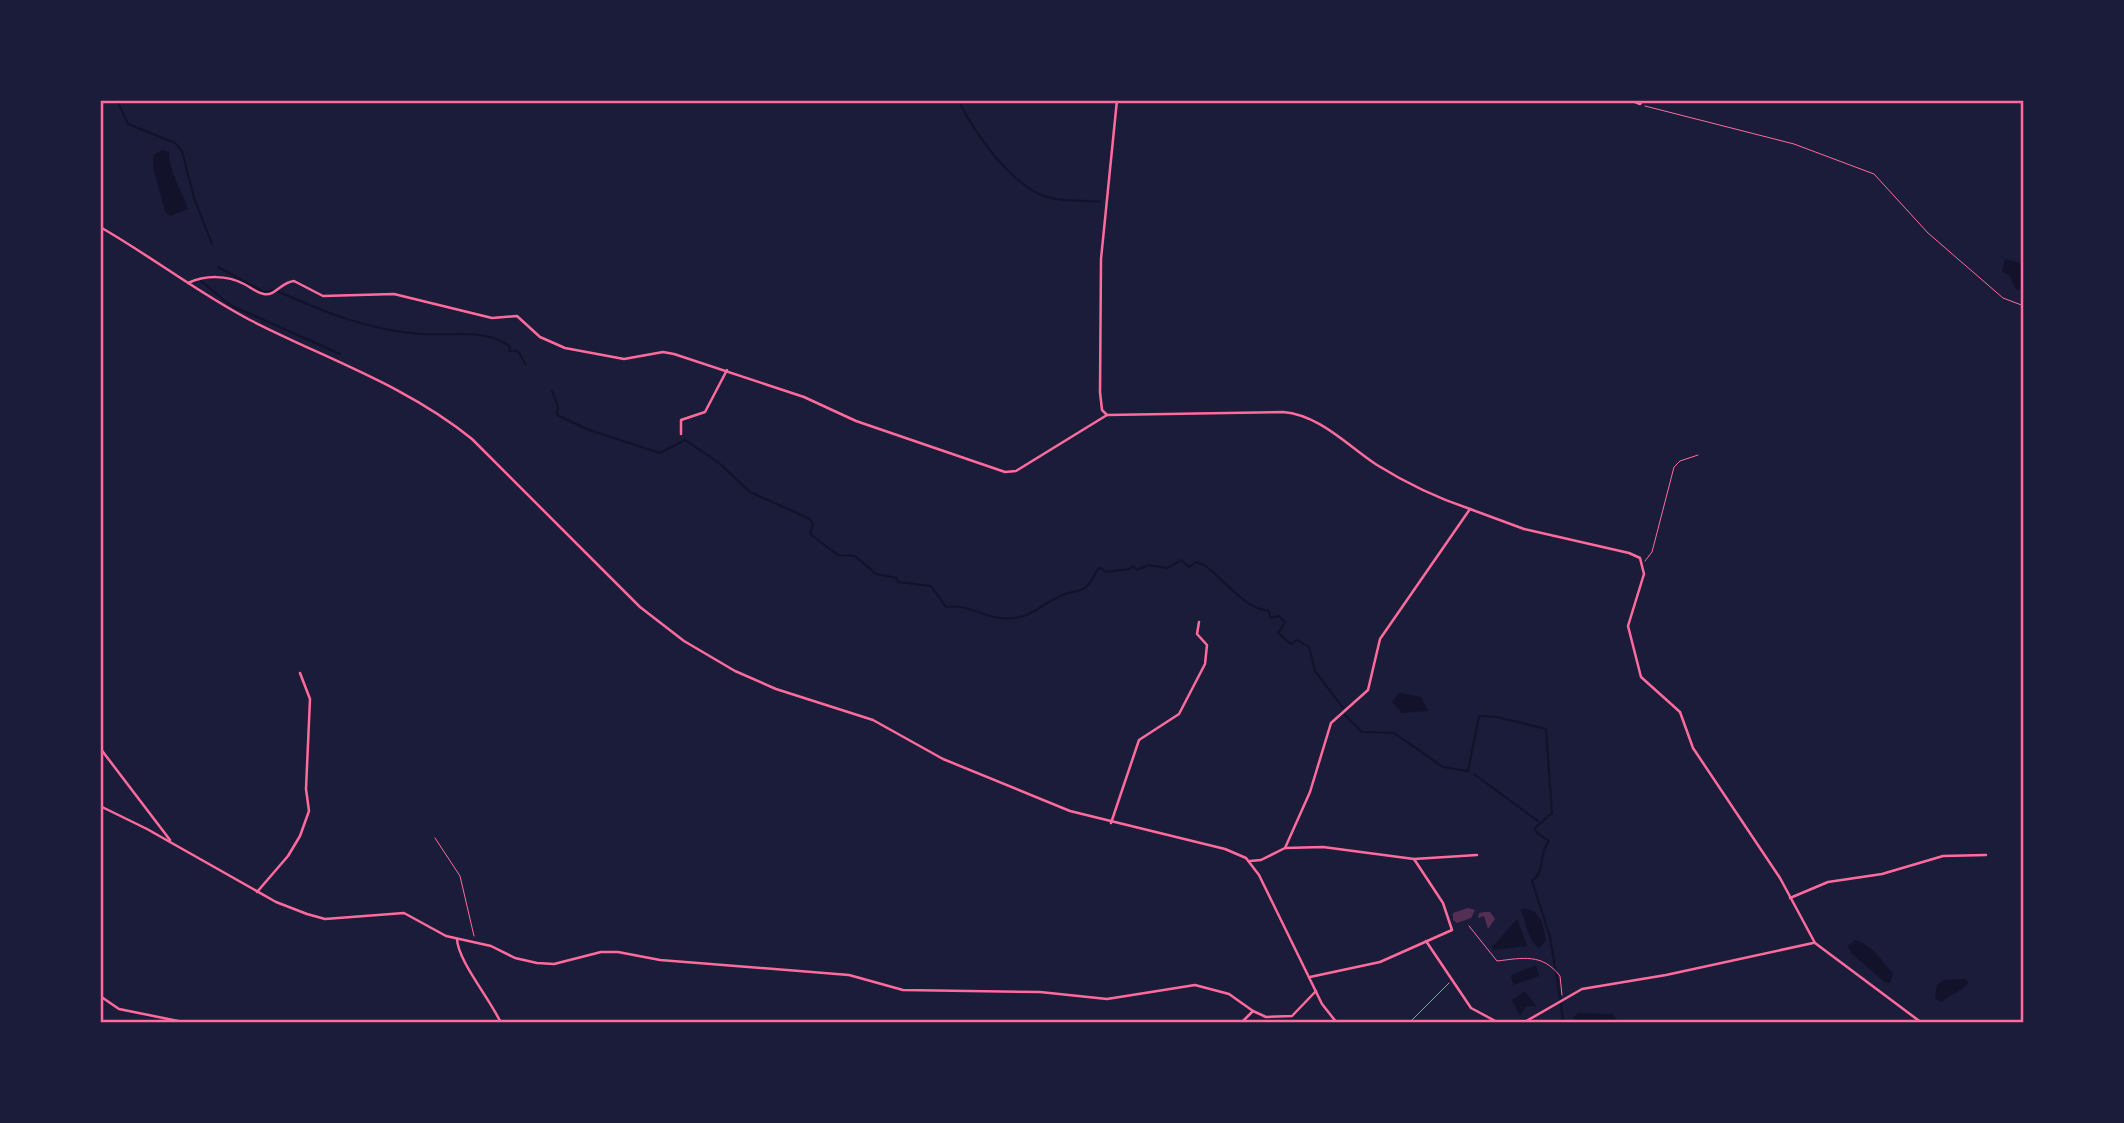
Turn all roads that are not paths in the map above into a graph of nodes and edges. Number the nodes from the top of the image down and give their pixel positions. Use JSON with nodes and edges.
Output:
{"nodes":[{"id":1,"x":1117,"y":100,"type":"edge"},
{"id":2,"x":1630,"y":100,"type":"edge"},
{"id":3,"x":1641,"y":102,"type":"edge"},
{"id":4,"x":100,"y":227,"type":"edge"},
{"id":5,"x":188,"y":283,"type":"junction"},
{"id":6,"x":727,"y":370,"type":"junction"},
{"id":7,"x":1107,"y":415,"type":"junction"},
{"id":8,"x":681,"y":434,"type":"dead end"},
{"id":9,"x":1469,"y":509,"type":"junction"},
{"id":10,"x":1199,"y":622,"type":"dead end"},
{"id":11,"x":300,"y":673,"type":"dead end"},
{"id":12,"x":100,"y":748,"type":"edge"},
{"id":13,"x":100,"y":806,"type":"edge"},
{"id":14,"x":1111,"y":823,"type":"junction"},
{"id":15,"x":170,"y":842,"type":"junction"},
{"id":16,"x":1286,"y":848,"type":"junction"},
{"id":17,"x":1477,"y":855,"type":"dead end"},
{"id":18,"x":1986,"y":855,"type":"dead end"},
{"id":19,"x":1414,"y":859,"type":"junction"},
{"id":20,"x":1250,"y":861,"type":"junction"},
{"id":21,"x":257,"y":892,"type":"junction"},
{"id":22,"x":1790,"y":898,"type":"junction"},
{"id":23,"x":457,"y":939,"type":"junction"},
{"id":24,"x":1426,"y":941,"type":"junction"},
{"id":25,"x":1815,"y":943,"type":"junction"},
{"id":26,"x":1310,"y":977,"type":"junction"},
{"id":27,"x":1316,"y":991,"type":"junction"},
{"id":28,"x":100,"y":996,"type":"edge"},
{"id":29,"x":1253,"y":1011,"type":"junction"},
{"id":30,"x":188,"y":1023,"type":"edge"},
{"id":31,"x":501,"y":1023,"type":"edge"},
{"id":32,"x":1241,"y":1023,"type":"edge"},
{"id":33,"x":1337,"y":1023,"type":"edge"},
{"id":34,"x":1499,"y":1023,"type":"edge"},
{"id":35,"x":1523,"y":1023,"type":"edge"},
{"id":36,"x":1922,"y":1023,"type":"edge"}],
"edges":[{"from":1,"to":7,"type":"street"},
{"from":2,"to":3,"type":"street"},
{"from":4,"to":5,"type":"street"},
{"from":5,"to":6,"type":"street"},
{"from":5,"to":14,"type":"street"},
{"from":6,"to":7,"type":"street"},
{"from":6,"to":8,"type":"street"},
{"from":7,"to":9,"type":"street"},
{"from":9,"to":16,"type":"street"},
{"from":9,"to":22,"type":"street"},
{"from":10,"to":14,"type":"street"},
{"from":11,"to":21,"type":"street"},
{"from":12,"to":15,"type":"street"},
{"from":13,"to":15,"type":"street"},
{"from":14,"to":20,"type":"street"},
{"from":15,"to":21,"type":"street"},
{"from":16,"to":19,"type":"street"},
{"from":16,"to":20,"type":"street"},
{"from":17,"to":19,"type":"street"},
{"from":18,"to":22,"type":"street"},
{"from":19,"to":24,"type":"street"},
{"from":20,"to":26,"type":"street"},
{"from":21,"to":23,"type":"street"},
{"from":22,"to":25,"type":"street"},
{"from":23,"to":29,"type":"street"},
{"from":23,"to":31,"type":"street"},
{"from":24,"to":26,"type":"street"},
{"from":24,"to":34,"type":"street"},
{"from":25,"to":35,"type":"street"},
{"from":25,"to":36,"type":"street"},
{"from":26,"to":27,"type":"street"},
{"from":27,"to":29,"type":"street"},
{"from":27,"to":33,"type":"street"},
{"from":28,"to":30,"type":"street"},
{"from":29,"to":32,"type":"street"}]}
